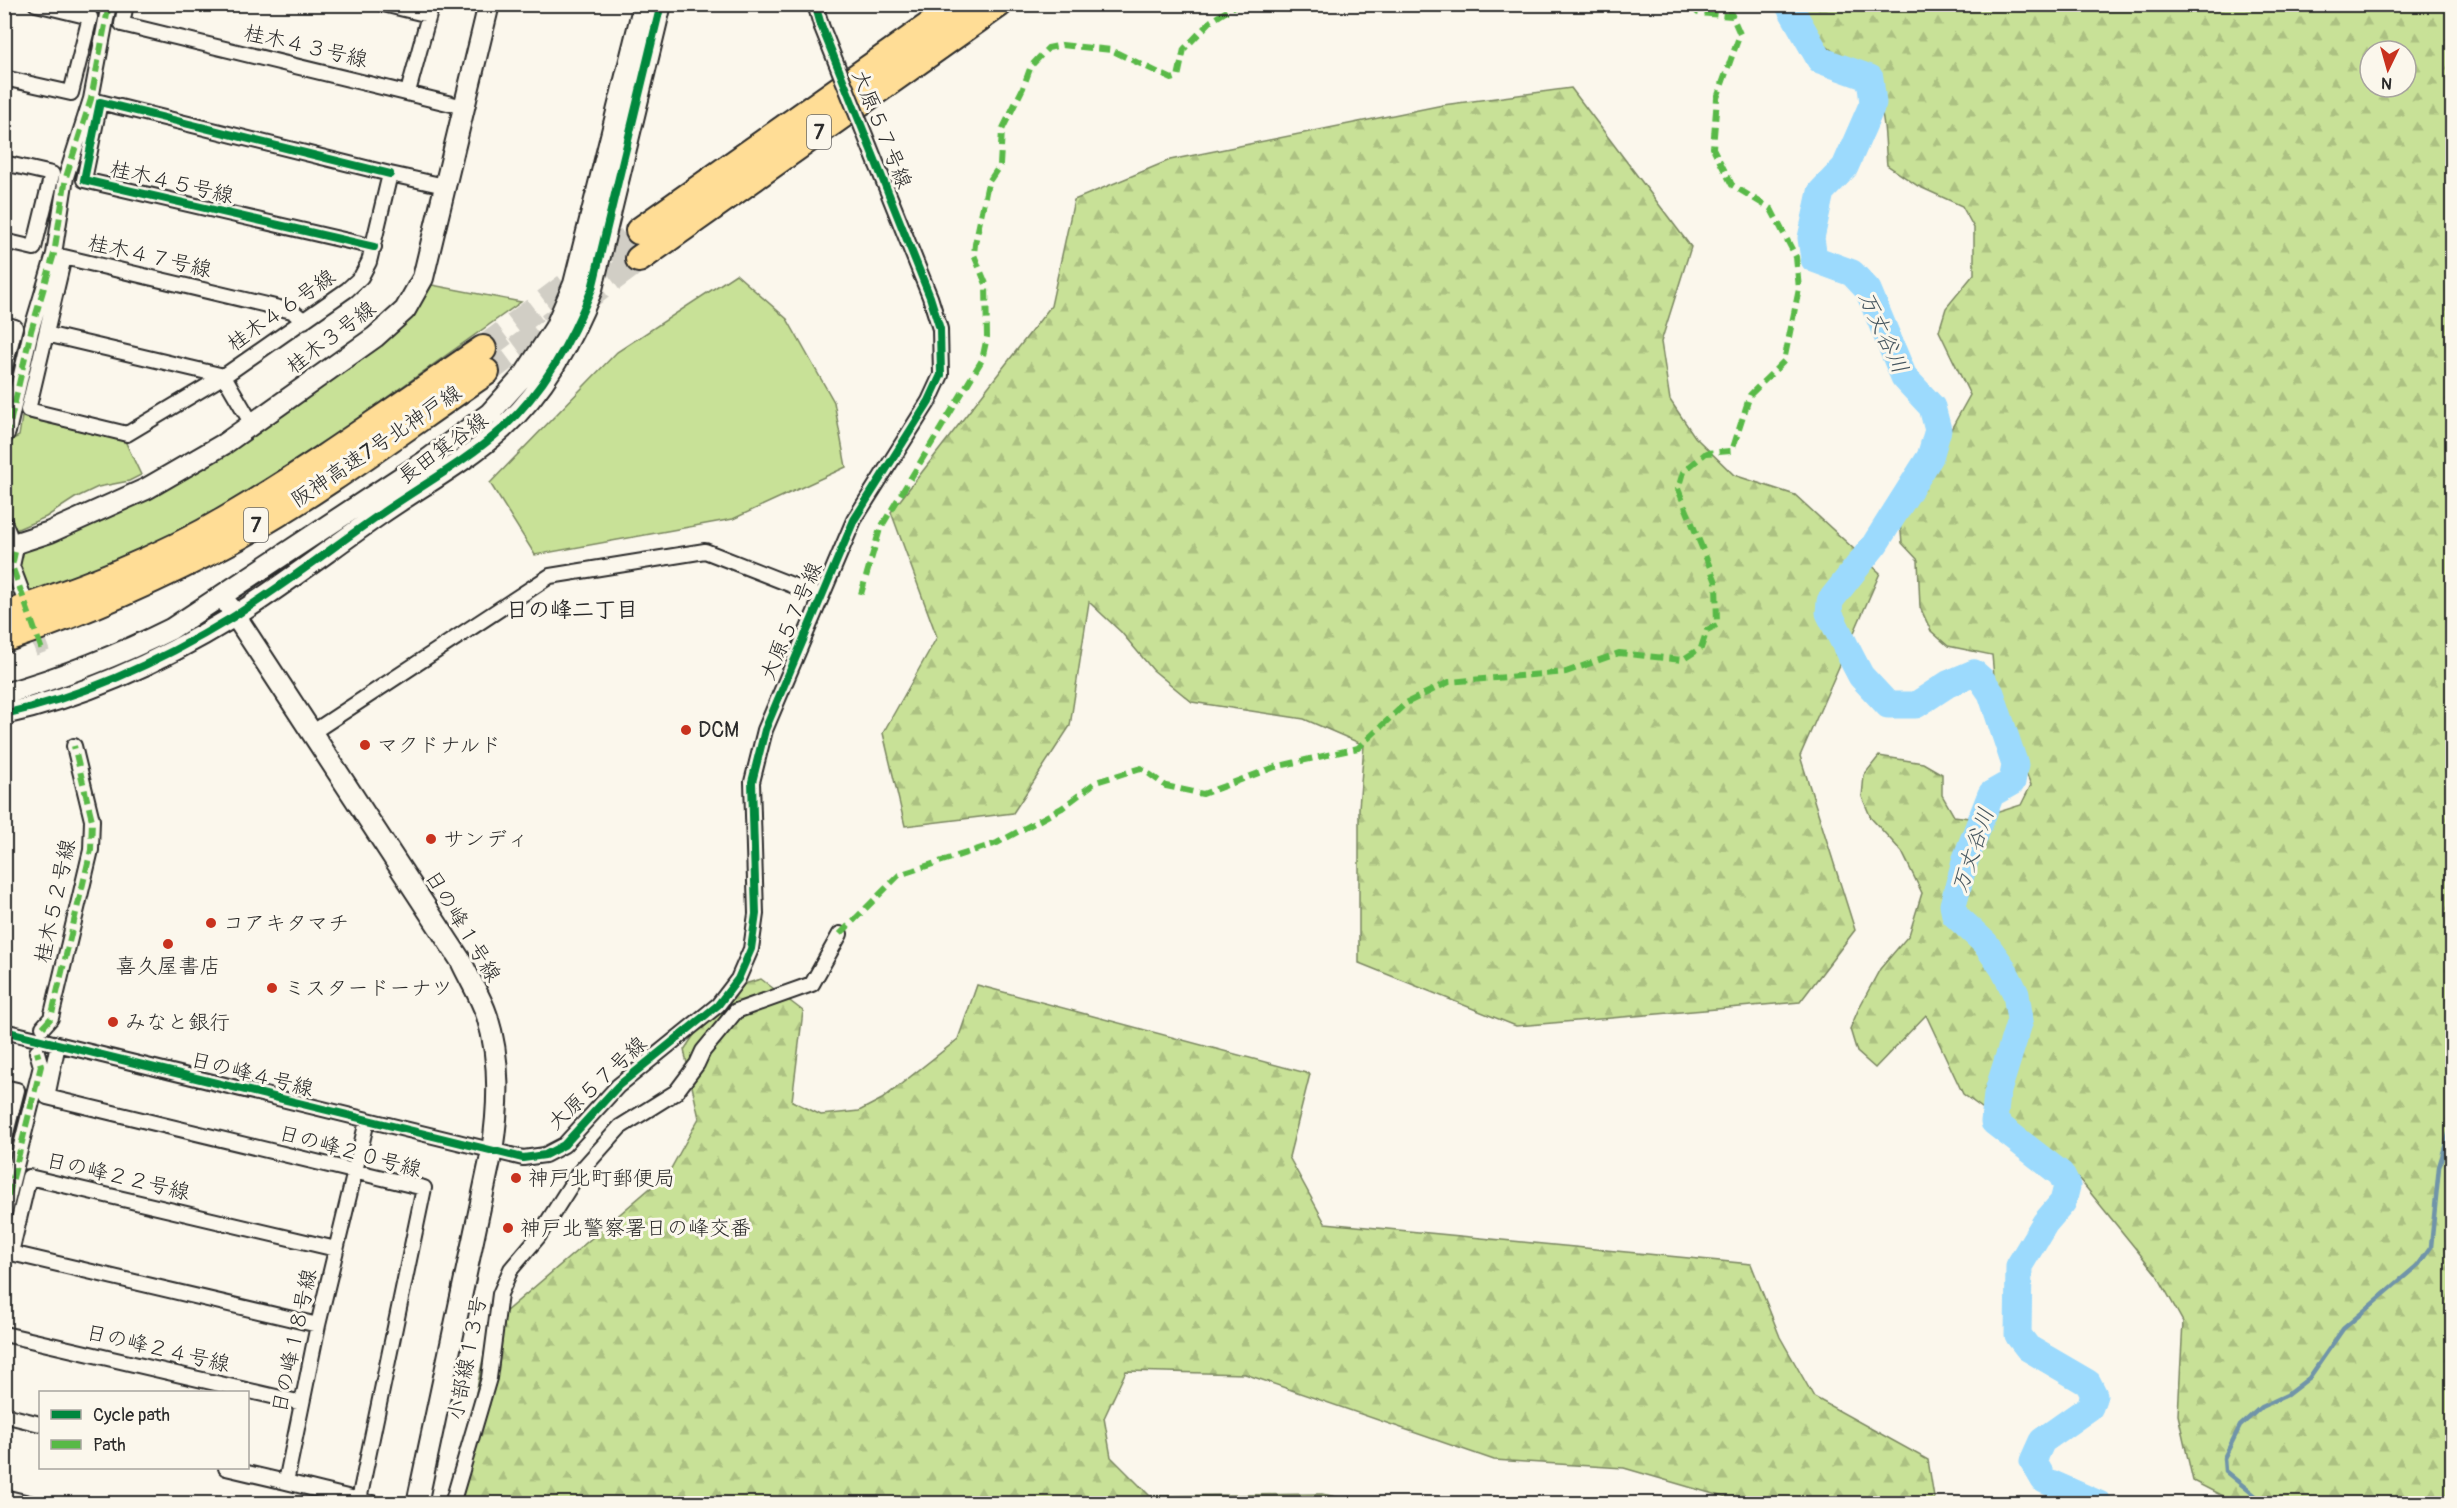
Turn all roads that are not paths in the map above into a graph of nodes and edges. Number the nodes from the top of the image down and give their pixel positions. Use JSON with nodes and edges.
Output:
{"nodes":[{"id":1,"x":36,"y":4,"type":"edge"},
{"id":2,"x":109,"y":4,"type":"edge"},
{"id":3,"x":126,"y":4,"type":"edge"},
{"id":4,"x":383,"y":4,"type":"edge"},
{"id":5,"x":489,"y":4,"type":"edge"},
{"id":6,"x":644,"y":4,"type":"edge"},
{"id":7,"x":661,"y":4,"type":"edge"},
{"id":8,"x":815,"y":4,"type":"edge"},
{"id":9,"x":960,"y":4,"type":"edge"},
{"id":10,"x":999,"y":4,"type":"edge"},
{"id":11,"x":431,"y":10,"type":"edge"},
{"id":12,"x":4,"y":78,"type":"edge"},
{"id":13,"x":408,"y":92,"type":"junction"},
{"id":14,"x":464,"y":107,"type":"junction"},
{"id":15,"x":4,"y":163,"type":"edge"},
{"id":16,"x":390,"y":174,"type":"junction"},
{"id":17,"x":445,"y":186,"type":"junction"},
{"id":18,"x":639,"y":231,"type":"tunnel mouth"},
{"id":19,"x":4,"y":241,"type":"edge"},
{"id":20,"x":374,"y":247,"type":"junction"},
{"id":21,"x":639,"y":259,"type":"tunnel mouth"},
{"id":22,"x":304,"y":321,"type":"junction"},
{"id":23,"x":4,"y":324,"type":"edge"},
{"id":24,"x":46,"y":334,"type":"junction"},
{"id":25,"x":4,"y":370,"type":"edge"},
{"id":26,"x":224,"y":376,"type":"junction"},
{"id":27,"x":252,"y":424,"type":"junction"},
{"id":28,"x":4,"y":438,"type":"edge"},
{"id":29,"x":8,"y":539,"type":"edge"},
{"id":30,"x":23,"y":596,"type":"dead end"},
{"id":31,"x":223,"y":596,"type":"junction"},
{"id":32,"x":820,"y":597,"type":"junction"},
{"id":33,"x":4,"y":615,"type":"edge"},
{"id":34,"x":235,"y":616,"type":"junction"},
{"id":35,"x":4,"y":639,"type":"edge"},
{"id":36,"x":4,"y":694,"type":"edge"},
{"id":37,"x":4,"y":714,"type":"edge"},
{"id":38,"x":313,"y":732,"type":"junction"},
{"id":39,"x":74,"y":746,"type":"dead end"},
{"id":40,"x":840,"y":934,"type":"dead end"},
{"id":41,"x":43,"y":1027,"type":"dead end"},
{"id":42,"x":689,"y":1030,"type":"junction"},
{"id":43,"x":4,"y":1031,"type":"edge"},
{"id":44,"x":58,"y":1044,"type":"junction"},
{"id":45,"x":702,"y":1051,"type":"junction"},
{"id":46,"x":37,"y":1052,"type":"dead end"},
{"id":47,"x":4,"y":1087,"type":"edge"},
{"id":48,"x":367,"y":1121,"type":"junction"},
{"id":49,"x":4,"y":1141,"type":"edge"},
{"id":50,"x":492,"y":1151,"type":"junction"},
{"id":51,"x":355,"y":1172,"type":"junction"},
{"id":52,"x":4,"y":1214,"type":"edge"},
{"id":53,"x":336,"y":1249,"type":"junction"},
{"id":54,"x":318,"y":1325,"type":"junction"},
{"id":55,"x":4,"y":1334,"type":"edge"},
{"id":56,"x":302,"y":1403,"type":"junction"},
{"id":57,"x":4,"y":1415,"type":"edge"},
{"id":58,"x":39,"y":1424,"type":"edge"},
{"id":59,"x":234,"y":1469,"type":"edge"},
{"id":60,"x":286,"y":1482,"type":"junction"},
{"id":61,"x":4,"y":1497,"type":"edge"},
{"id":62,"x":359,"y":1500,"type":"junction"},
{"id":63,"x":33,"y":1503,"type":"edge"},
{"id":64,"x":375,"y":1503,"type":"edge"},
{"id":65,"x":417,"y":1503,"type":"edge"},
{"id":66,"x":452,"y":1503,"type":"edge"}],
"edges":[{"from":1,"to":12,"type":"street"},
{"from":2,"to":28,"type":"street"},
{"from":3,"to":13,"type":"street","name":"桂木４３号線"},
{"from":4,"to":11,"type":"street"},
{"from":5,"to":14,"type":"street","name":"桂木３号線"},
{"from":6,"to":31,"type":"street","name":"長田箕谷線"},
{"from":7,"to":34,"type":"street","name":"長田箕谷線"},
{"from":8,"to":32,"type":"street","name":"大原５７号線","bridge":true},
{"from":9,"to":18,"type":"highway","number":"7"},
{"from":10,"to":21,"type":"highway","number":"7"},
{"from":11,"to":13,"type":"street"},
{"from":13,"to":14,"type":"street","name":"桂木４３号線"},
{"from":14,"to":17,"type":"street","name":"桂木３号線"},
{"from":15,"to":19,"type":"street"},
{"from":16,"to":17,"type":"street"},
{"from":16,"to":20,"type":"street","name":"桂木４６号線"},
{"from":16,"to":20,"type":"street","name":"桂木４５号線"},
{"from":17,"to":27,"type":"street","name":"桂木３号線"},
{"from":20,"to":22,"type":"street","name":"桂木４６号線"},
{"from":22,"to":24,"type":"street","name":"桂木４７号線"},
{"from":22,"to":26,"type":"street","name":"桂木４６号線"},
{"from":23,"to":25,"type":"street"},
{"from":24,"to":26,"type":"street"},
{"from":24,"to":26,"type":"street","name":"桂木４７号線"},
{"from":26,"to":27,"type":"street","name":"桂木４６号線"},
{"from":27,"to":29,"type":"street","name":"桂木３号線"},
{"from":29,"to":30,"type":"street"},
{"from":31,"to":34,"type":"street","name":"日の峰１号線"},
{"from":31,"to":36,"type":"street","name":"長田箕谷線"},
{"from":32,"to":38,"type":"street"},
{"from":32,"to":42,"type":"street","name":"大原５７号線"},
{"from":33,"to":35,"type":"highway","name":"阪神高速7号北神戸線","number":"7"},
{"from":34,"to":37,"type":"street","name":"長田箕谷線"},
{"from":34,"to":38,"type":"street","name":"日の峰１号線"},
{"from":38,"to":50,"type":"street","name":"日の峰１号線"},
{"from":39,"to":41,"type":"street","name":"桂木５２号線"},
{"from":40,"to":45,"type":"street","name":"小部線１３号"},
{"from":42,"to":45,"type":"street"},
{"from":42,"to":50,"type":"street","name":"大原５７号線"},
{"from":43,"to":44,"type":"street","name":"日の峰４号線"},
{"from":44,"to":48,"type":"street","name":"日の峰４号線"},
{"from":44,"to":51,"type":"street","name":"日の峰２０号線"},
{"from":45,"to":66,"type":"street","name":"小部線１３号"},
{"from":46,"to":52,"type":"street"},
{"from":47,"to":49,"type":"street"},
{"from":48,"to":50,"type":"street","name":"日の峰４号線"},
{"from":48,"to":51,"type":"street","name":"日の峰１８号線"},
{"from":50,"to":65,"type":"street","name":"日の峰１号線"},
{"from":51,"to":53,"type":"street","name":"日の峰１８号線"},
{"from":51,"to":62,"type":"street","name":"日の峰２０号線"},
{"from":53,"to":54,"type":"street","name":"日の峰１８号線"},
{"from":53,"to":54,"type":"street","name":"日の峰２２号線"},
{"from":54,"to":56,"type":"street","name":"日の峰１８号線"},
{"from":55,"to":56,"type":"street","name":"日の峰２４号線"},
{"from":56,"to":60,"type":"street","name":"日の峰１８号線"},
{"from":57,"to":58,"type":"street"},
{"from":59,"to":60,"type":"street"},
{"from":60,"to":62,"type":"street"},
{"from":61,"to":63,"type":"street"},
{"from":62,"to":64,"type":"street"}]}
